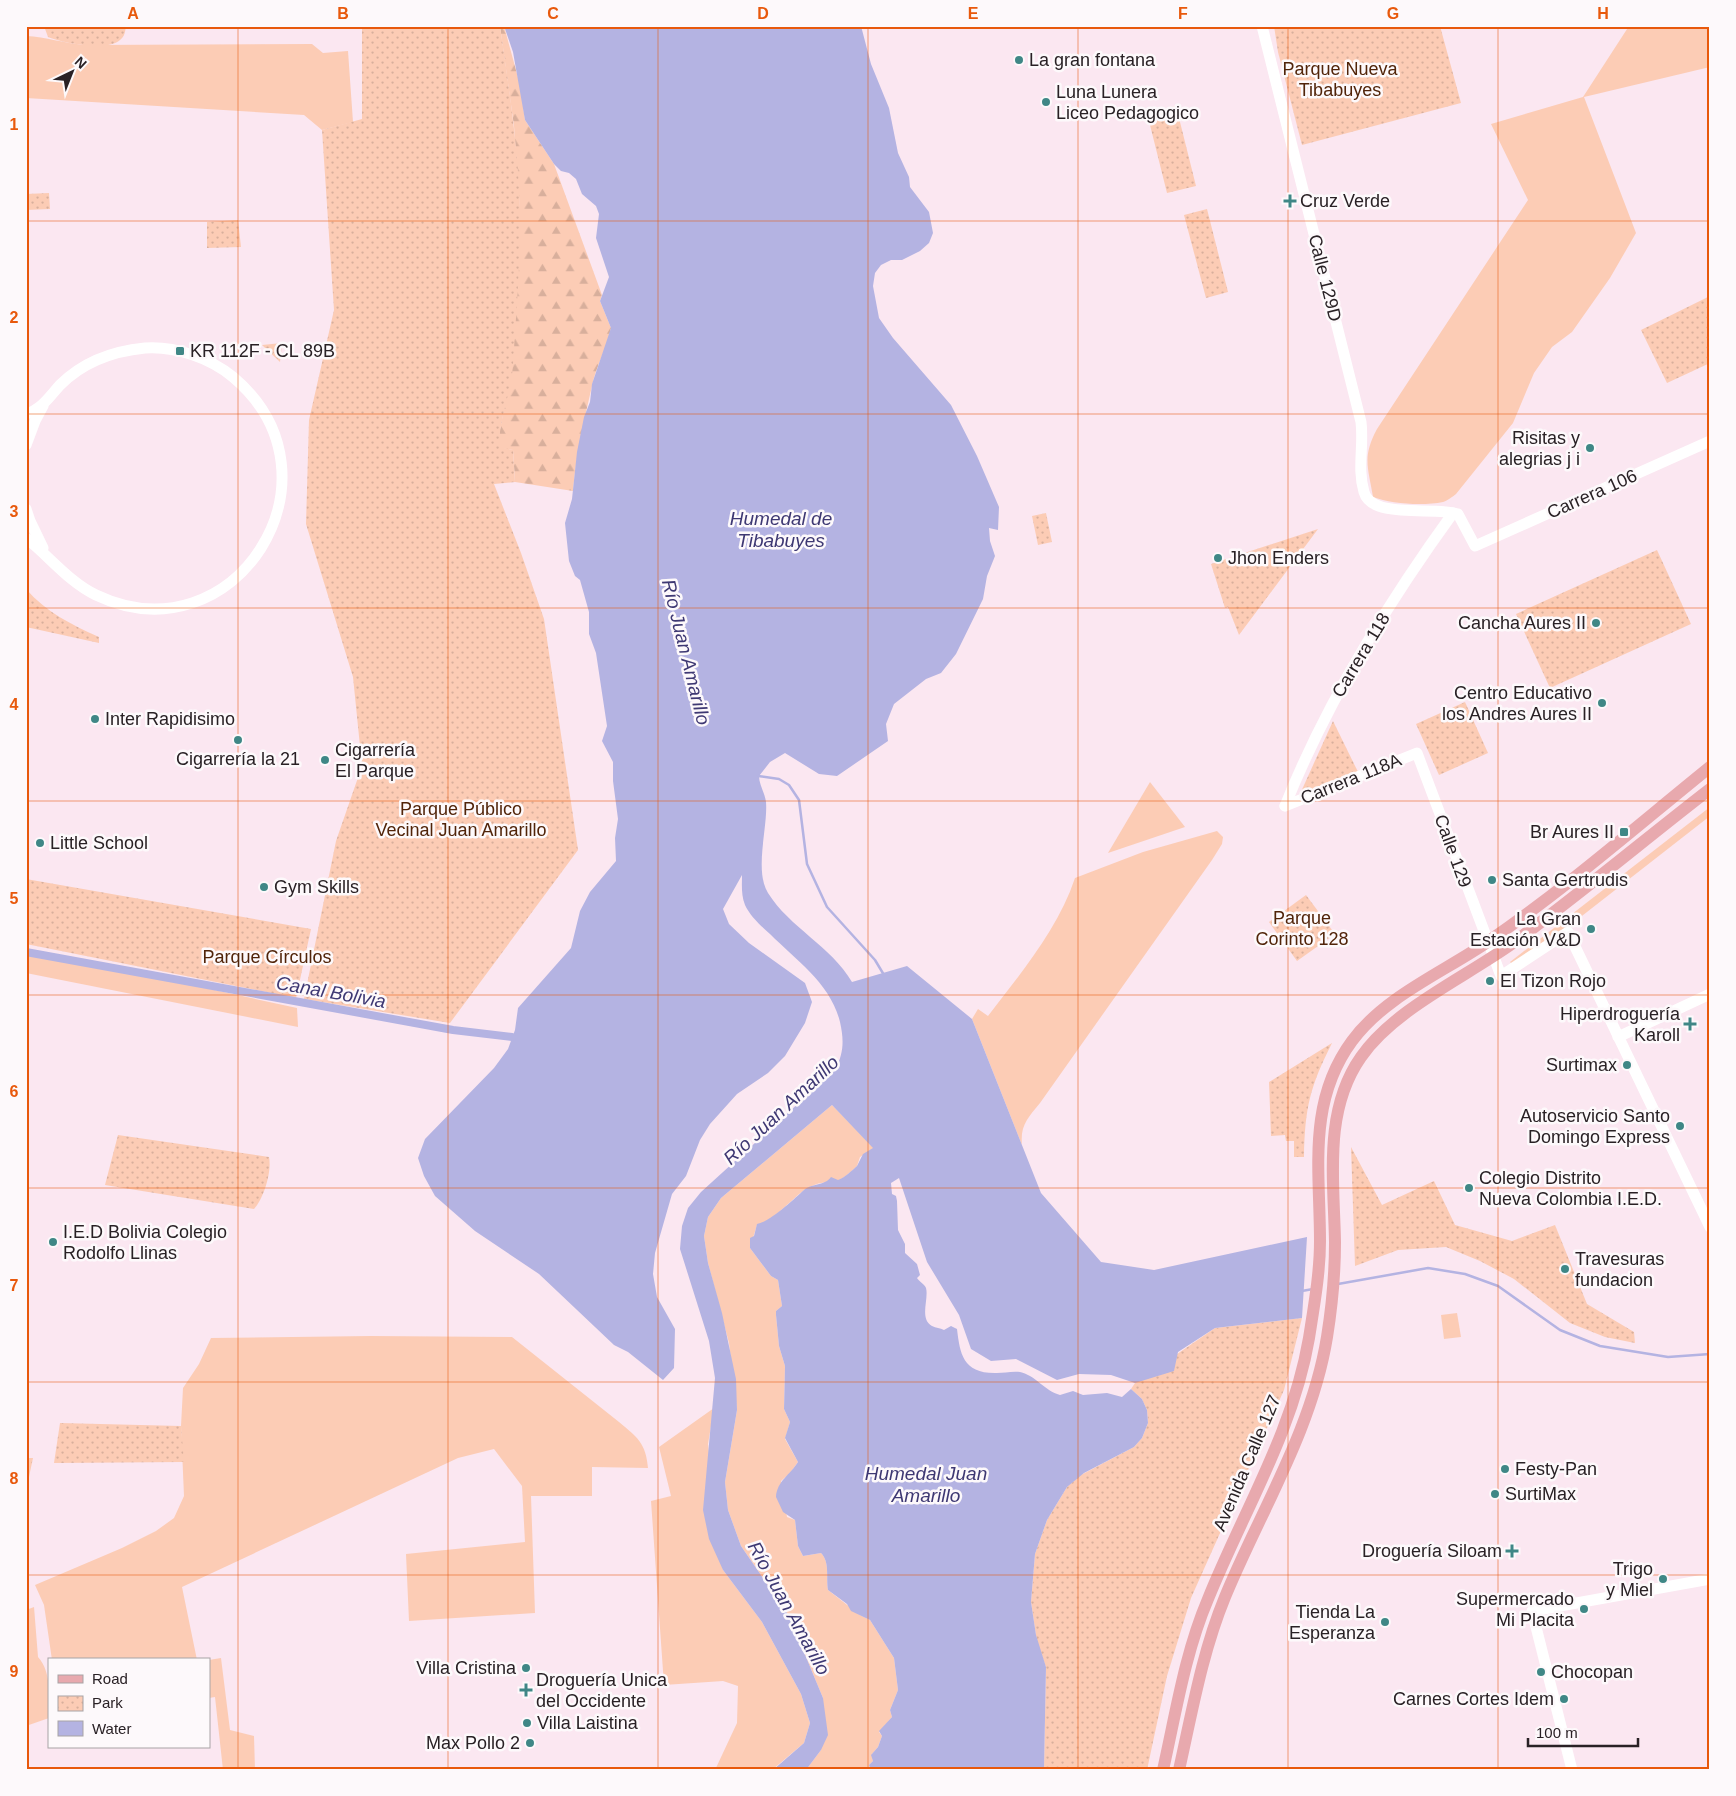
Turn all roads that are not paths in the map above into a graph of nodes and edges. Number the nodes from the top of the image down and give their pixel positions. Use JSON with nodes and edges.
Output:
{"nodes":[{"id":1,"x":1262,"y":26,"type":"edge"},
{"id":2,"x":46,"y":402,"type":"junction"},
{"id":3,"x":26,"y":414,"type":"edge"},
{"id":4,"x":1710,"y":441,"type":"edge"},
{"id":5,"x":26,"y":445,"type":"edge"},
{"id":6,"x":26,"y":509,"type":"edge"},
{"id":7,"x":1455,"y":513,"type":"junction"},
{"id":8,"x":26,"y":538,"type":"edge"},
{"id":9,"x":49,"y":556,"type":"junction"},
{"id":10,"x":1417,"y":753,"type":"joint"},
{"id":11,"x":1710,"y":768,"type":"edge"},
{"id":12,"x":1710,"y":789,"type":"edge"},
{"id":13,"x":1285,"y":806,"type":"joint"},
{"id":14,"x":1488,"y":942,"type":"junction"},
{"id":15,"x":1493,"y":956,"type":"junction"},
{"id":16,"x":1710,"y":994,"type":"edge"},
{"id":17,"x":1618,"y":1037,"type":"junction"},
{"id":18,"x":1710,"y":1227,"type":"edge"},
{"id":19,"x":1710,"y":1579,"type":"edge"},
{"id":20,"x":1163,"y":1770,"type":"edge"},
{"id":21,"x":1179,"y":1770,"type":"edge"},
{"id":22,"x":1572,"y":1770,"type":"edge"}],
"edges":[{"from":1,"to":7,"type":"street","name":"Calle 129D"},
{"from":2,"to":3,"type":"street"},
{"from":2,"to":5,"type":"street"},
{"from":2,"to":9,"type":"street"},
{"from":4,"to":7,"type":"street","name":"Carrera 106"},
{"from":6,"to":9,"type":"street"},
{"from":7,"to":13,"type":"street","name":"Carrera 118"},
{"from":8,"to":9,"type":"street"},
{"from":10,"to":13,"type":"street","name":"Carrera 118A"},
{"from":10,"to":14,"type":"street","name":"Calle 129"},
{"from":11,"to":14,"type":"main road","name":"Avenida Calle 127"},
{"from":12,"to":15,"type":"main road","name":"Avenida Calle 127"},
{"from":14,"to":15,"type":"street","name":"Calle 129"},
{"from":14,"to":20,"type":"main road","name":"Avenida Calle 127"},
{"from":15,"to":17,"type":"street","name":"Calle 129"},
{"from":15,"to":21,"type":"main road","name":"Avenida Calle 127"},
{"from":16,"to":17,"type":"street"},
{"from":17,"to":18,"type":"street"},
{"from":19,"to":22,"type":"street"}]}
